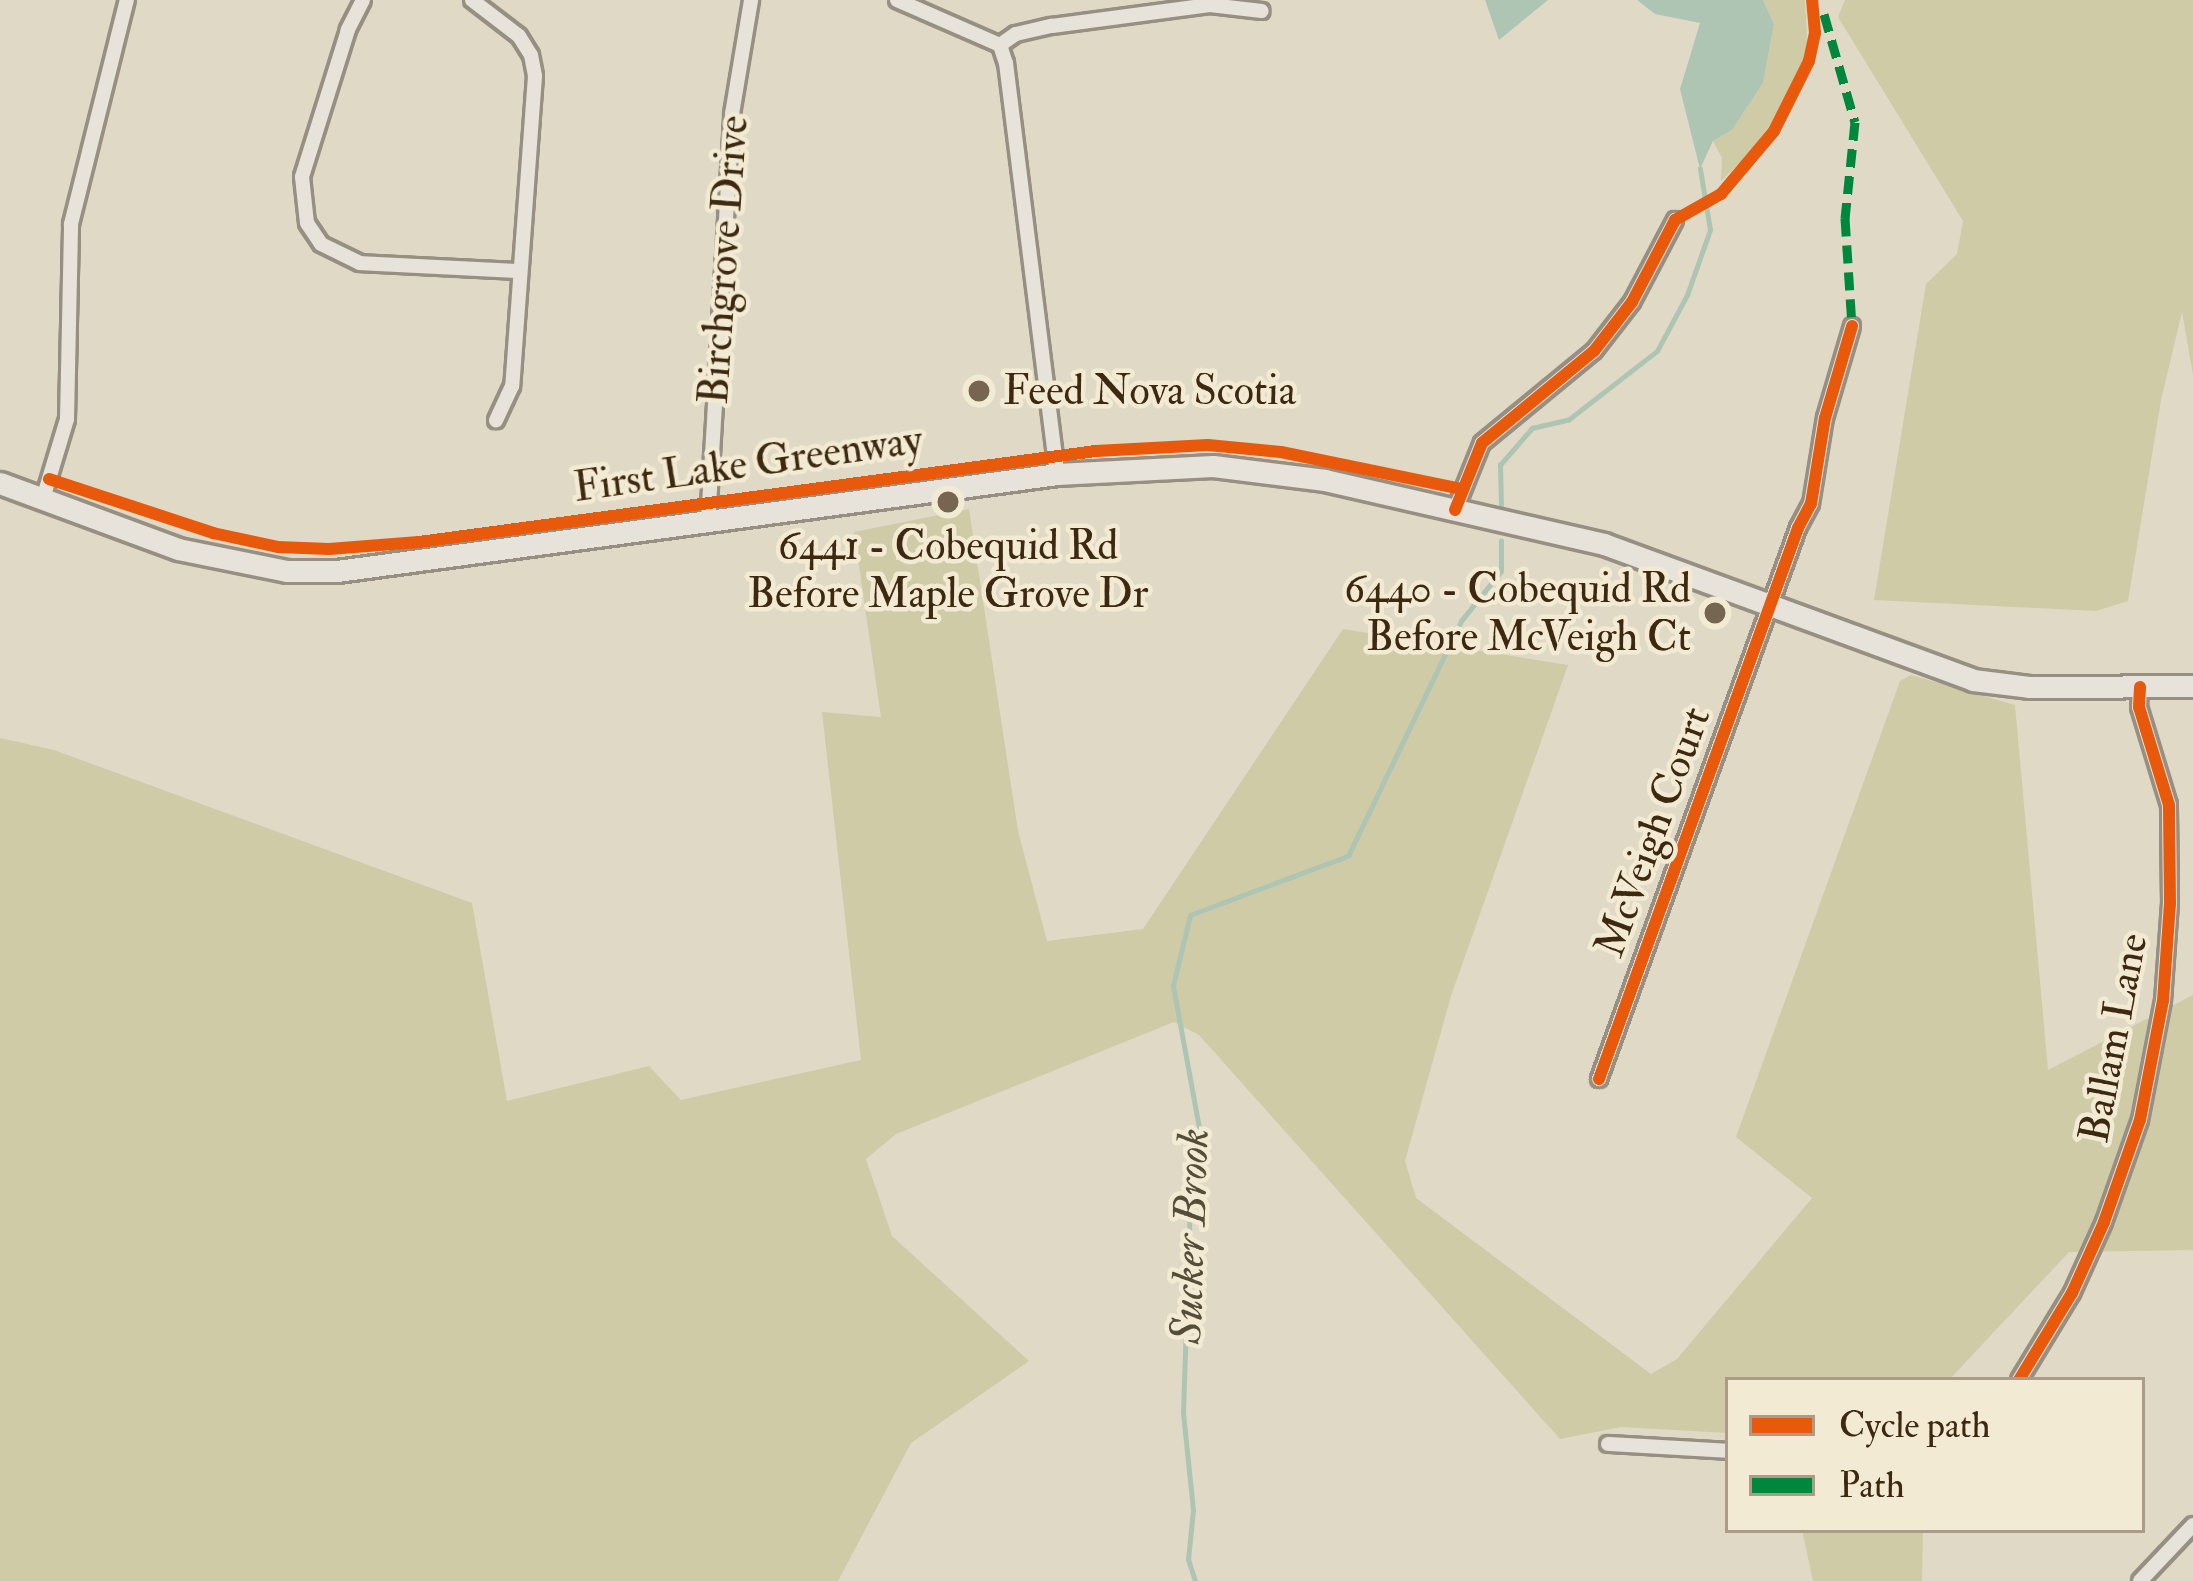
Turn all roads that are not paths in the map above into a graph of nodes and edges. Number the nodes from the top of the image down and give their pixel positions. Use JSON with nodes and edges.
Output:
{"nodes":[{"id":1,"x":128,"y":0,"type":"edge"},
{"id":2,"x":363,"y":0,"type":"edge"},
{"id":3,"x":472,"y":0,"type":"edge"},
{"id":4,"x":751,"y":0,"type":"edge"},
{"id":5,"x":896,"y":0,"type":"edge"},
{"id":6,"x":1262,"y":11,"type":"dead end"},
{"id":7,"x":1000,"y":45,"type":"junction"},
{"id":8,"x":1675,"y":220,"type":"dead end"},
{"id":9,"x":520,"y":271,"type":"junction"},
{"id":10,"x":1852,"y":326,"type":"dead end"},
{"id":11,"x":496,"y":422,"type":"dead end"},
{"id":12,"x":1058,"y":474,"type":"junction"},
{"id":13,"x":0,"y":483,"type":"edge"},
{"id":14,"x":42,"y":502,"type":"junction"},
{"id":15,"x":1455,"y":510,"type":"junction"},
{"id":16,"x":708,"y":522,"type":"junction"},
{"id":17,"x":1768,"y":607,"type":"junction"},
{"id":18,"x":2193,"y":686,"type":"edge"},
{"id":19,"x":2140,"y":687,"type":"junction"},
{"id":20,"x":1599,"y":1079,"type":"dead end"},
{"id":21,"x":2021,"y":1377,"type":"edge"},
{"id":22,"x":1608,"y":1444,"type":"dead end"},
{"id":23,"x":1725,"y":1451,"type":"edge"},
{"id":24,"x":2193,"y":1525,"type":"edge"},
{"id":25,"x":2140,"y":1581,"type":"edge"}],
"edges":[{"from":1,"to":14,"type":"street"},
{"from":2,"to":9,"type":"street"},
{"from":3,"to":9,"type":"street"},
{"from":4,"to":16,"type":"street","name":"Birchgrove Drive"},
{"from":5,"to":7,"type":"street"},
{"from":6,"to":7,"type":"street"},
{"from":7,"to":12,"type":"street"},
{"from":8,"to":15,"type":"street"},
{"from":9,"to":11,"type":"street"},
{"from":10,"to":17,"type":"street","name":"McVeigh Court"},
{"from":12,"to":15,"type":"main road"},
{"from":12,"to":16,"type":"main road"},
{"from":13,"to":14,"type":"main road"},
{"from":14,"to":16,"type":"main road"},
{"from":15,"to":17,"type":"main road"},
{"from":17,"to":19,"type":"main road"},
{"from":17,"to":20,"type":"street","name":"McVeigh Court"},
{"from":18,"to":19,"type":"main road"},
{"from":19,"to":21,"type":"street","name":"Ballam Lane"},
{"from":22,"to":23,"type":"street"},
{"from":24,"to":25,"type":"street"}]}
